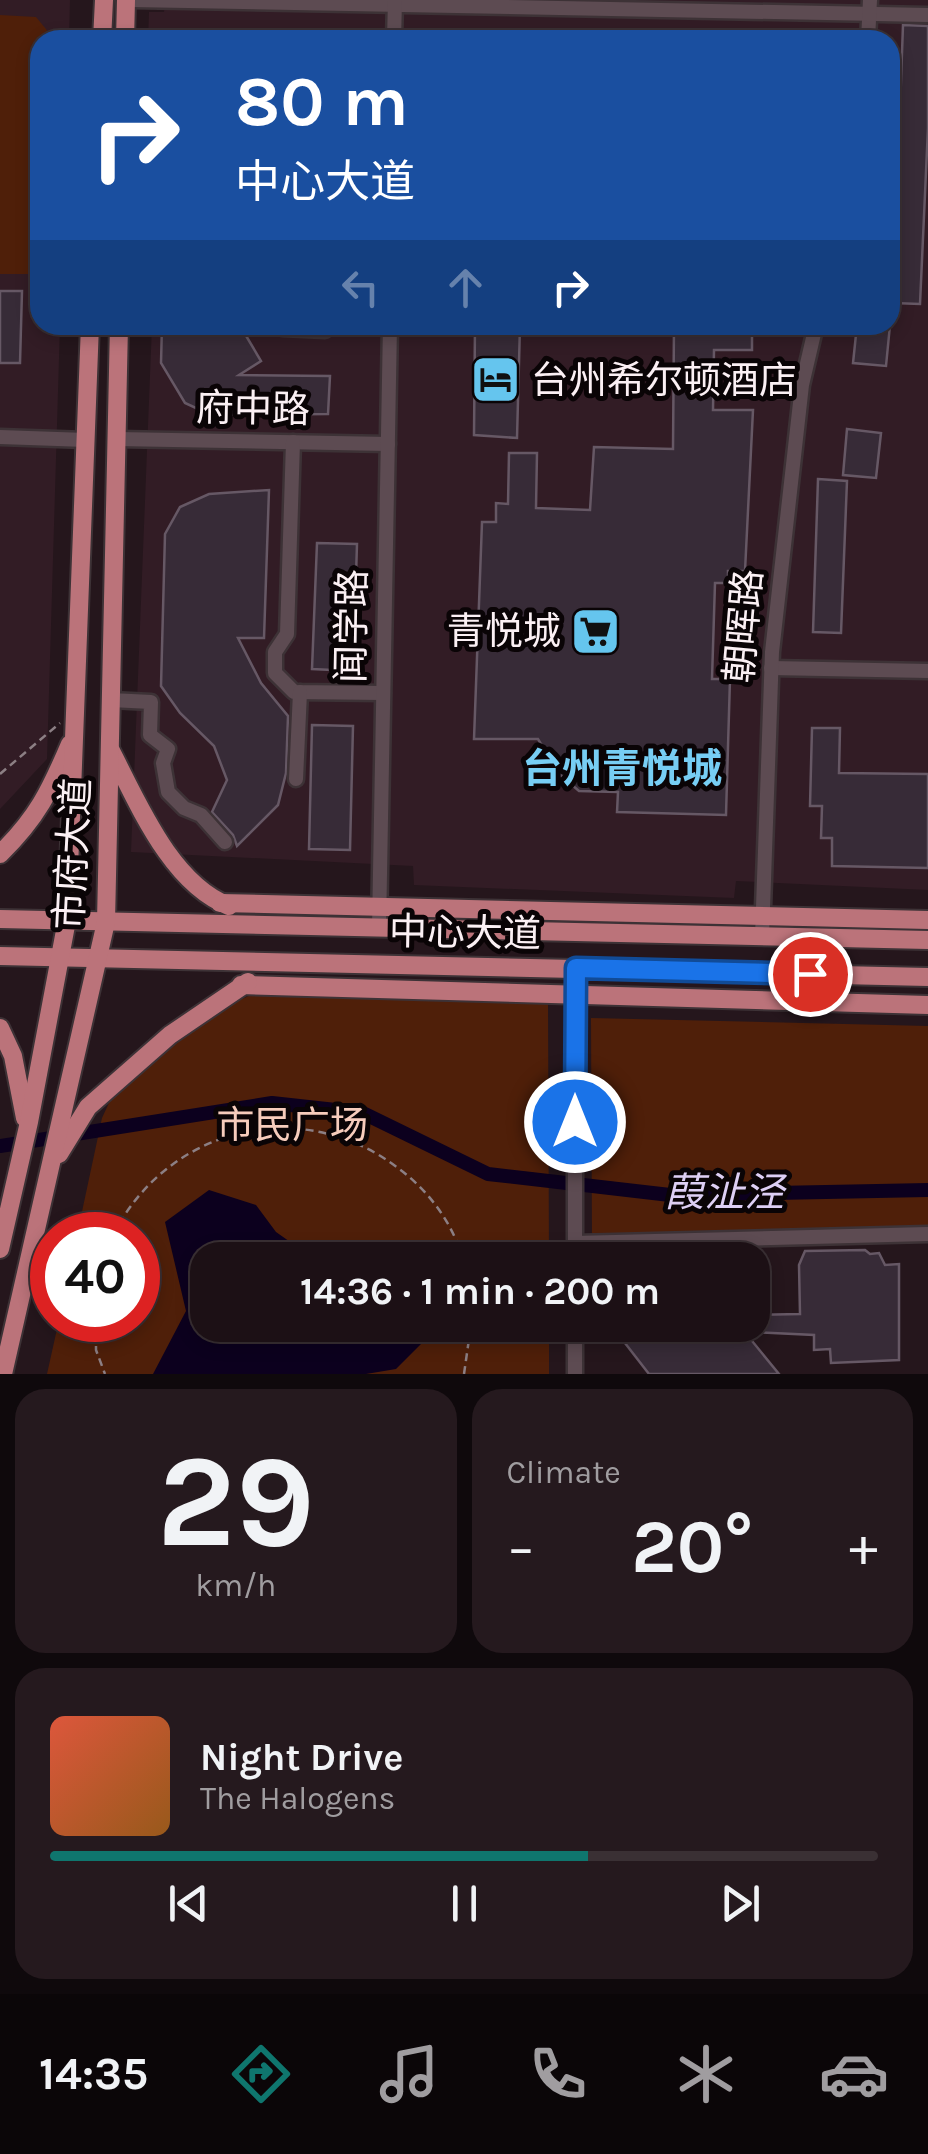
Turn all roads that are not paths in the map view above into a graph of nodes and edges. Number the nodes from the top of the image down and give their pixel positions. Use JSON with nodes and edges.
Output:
{"nodes":[{"id":1,"x":104,"y":0,"type":"edge"},
{"id":2,"x":129,"y":0,"type":"edge"},
{"id":3,"x":395,"y":2,"type":"edge"},
{"id":4,"x":871,"y":7,"type":"edge"},
{"id":5,"x":928,"y":15,"type":"edge"},
{"id":6,"x":102,"y":30,"type":"edge"},
{"id":7,"x":126,"y":30,"type":"edge"},
{"id":8,"x":394,"y":30,"type":"edge"},
{"id":9,"x":90,"y":335,"type":"edge"},
{"id":10,"x":119,"y":335,"type":"edge"},
{"id":11,"x":390,"y":335,"type":"edge"},
{"id":12,"x":814,"y":335,"type":"edge"},
{"id":13,"x":0,"y":437,"type":"edge"},
{"id":14,"x":117,"y":439,"type":"junction"},
{"id":15,"x":86,"y":440,"type":"junction"},
{"id":16,"x":293,"y":442,"type":"junction"},
{"id":17,"x":388,"y":444,"type":"junction"},
{"id":18,"x":771,"y":668,"type":"junction"},
{"id":19,"x":928,"y":672,"type":"edge"},
{"id":20,"x":300,"y":692,"type":"junction"},
{"id":21,"x":383,"y":692,"type":"junction"},
{"id":22,"x":111,"y":700,"type":"junction"},
{"id":23,"x":74,"y":734,"type":"junction"},
{"id":24,"x":110,"y":748,"type":"junction"},
{"id":25,"x":296,"y":779,"type":"dead end"},
{"id":26,"x":225,"y":842,"type":"dead end"},
{"id":27,"x":0,"y":854,"type":"edge"},
{"id":28,"x":220,"y":903,"type":"junction"},
{"id":29,"x":379,"y":907,"type":"junction"},
{"id":30,"x":762,"y":916,"type":"junction"},
{"id":31,"x":0,"y":919,"type":"edge"},
{"id":32,"x":67,"y":920,"type":"junction"},
{"id":33,"x":928,"y":920,"type":"edge"},
{"id":34,"x":106,"y":922,"type":"junction"},
{"id":35,"x":296,"y":926,"type":"junction"},
{"id":36,"x":378,"y":928,"type":"junction"},
{"id":37,"x":762,"y":936,"type":"junction"},
{"id":38,"x":928,"y":940,"type":"edge"},
{"id":39,"x":0,"y":956,"type":"edge"},
{"id":40,"x":58,"y":959,"type":"junction"},
{"id":41,"x":99,"y":961,"type":"junction"},
{"id":42,"x":300,"y":961,"type":"junction"},
{"id":43,"x":576,"y":968,"type":"junction"},
{"id":44,"x":928,"y":977,"type":"edge"},
{"id":45,"x":240,"y":985,"type":"junction"},
{"id":46,"x":576,"y":994,"type":"junction"},
{"id":47,"x":928,"y":1005,"type":"edge"},
{"id":48,"x":0,"y":1028,"type":"edge"},
{"id":49,"x":26,"y":1132,"type":"junction"},
{"id":50,"x":51,"y":1167,"type":"junction"},
{"id":51,"x":928,"y":1234,"type":"edge"},
{"id":52,"x":575,"y":1242,"type":"joint"},
{"id":53,"x":0,"y":1249,"type":"edge"},
{"id":54,"x":575,"y":1342,"type":"edge"},
{"id":55,"x":3,"y":1374,"type":"edge"},
{"id":56,"x":575,"y":1374,"type":"edge"}],
"edges":[{"from":1,"to":6,"type":"main road"},
{"from":2,"to":3,"type":"street"},
{"from":2,"to":7,"type":"main road"},
{"from":3,"to":4,"type":"street"},
{"from":3,"to":8,"type":"street"},
{"from":4,"to":5,"type":"street"},
{"from":9,"to":15,"type":"main road","name":"市府大道"},
{"from":10,"to":14,"type":"main road","name":"市府大道"},
{"from":11,"to":17,"type":"street","name":"闻学路"},
{"from":12,"to":18,"type":"street","name":"朝晖路"},
{"from":13,"to":15,"type":"street"},
{"from":14,"to":16,"type":"street","name":"府中路"},
{"from":14,"to":22,"type":"main road","name":"市府大道"},
{"from":15,"to":23,"type":"main road","name":"市府大道"},
{"from":16,"to":17,"type":"street","name":"府中路"},
{"from":16,"to":20,"type":"street"},
{"from":17,"to":21,"type":"street","name":"闻学路"},
{"from":18,"to":19,"type":"street"},
{"from":18,"to":30,"type":"street","name":"朝晖路"},
{"from":20,"to":21,"type":"street"},
{"from":20,"to":25,"type":"street"},
{"from":21,"to":29,"type":"street","name":"闻学路"},
{"from":22,"to":24,"type":"main road","name":"市府大道"},
{"from":22,"to":26,"type":"street"},
{"from":23,"to":27,"type":"main road"},
{"from":23,"to":32,"type":"main road","name":"市府大道"},
{"from":24,"to":28,"type":"main road"},
{"from":24,"to":34,"type":"main road","name":"市府大道"},
{"from":28,"to":29,"type":"main road"},
{"from":28,"to":35,"type":"main road"},
{"from":29,"to":30,"type":"main road"},
{"from":29,"to":36,"type":"street","name":"闻学路"},
{"from":30,"to":33,"type":"main road"},
{"from":30,"to":37,"type":"street","name":"朝晖路"},
{"from":31,"to":32,"type":"main road","name":"中心大道"},
{"from":32,"to":34,"type":"main road","name":"中心大道"},
{"from":32,"to":40,"type":"main road","name":"市府大道"},
{"from":34,"to":35,"type":"main road","name":"中心大道"},
{"from":34,"to":41,"type":"main road","name":"市府大道"},
{"from":35,"to":36,"type":"main road","name":"中心大道"},
{"from":36,"to":37,"type":"main road","name":"中心大道"},
{"from":37,"to":38,"type":"main road","name":"中心大道"},
{"from":39,"to":40,"type":"main road","name":"中心大道"},
{"from":40,"to":41,"type":"main road","name":"中心大道"},
{"from":40,"to":49,"type":"main road","name":"市府大道"},
{"from":41,"to":42,"type":"main road","name":"中心大道"},
{"from":41,"to":50,"type":"main road","name":"市府大道"},
{"from":42,"to":43,"type":"main road","name":"中心大道"},
{"from":42,"to":45,"type":"main road"},
{"from":43,"to":44,"type":"main road","name":"中心大道"},
{"from":43,"to":46,"type":"street"},
{"from":45,"to":46,"type":"main road"},
{"from":45,"to":50,"type":"main road"},
{"from":46,"to":47,"type":"main road"},
{"from":46,"to":52,"type":"street"},
{"from":48,"to":49,"type":"main road"},
{"from":49,"to":53,"type":"main road","name":"市府大道"},
{"from":50,"to":55,"type":"main road","name":"市府大道"},
{"from":51,"to":52,"type":"street"},
{"from":54,"to":56,"type":"street"}]}
